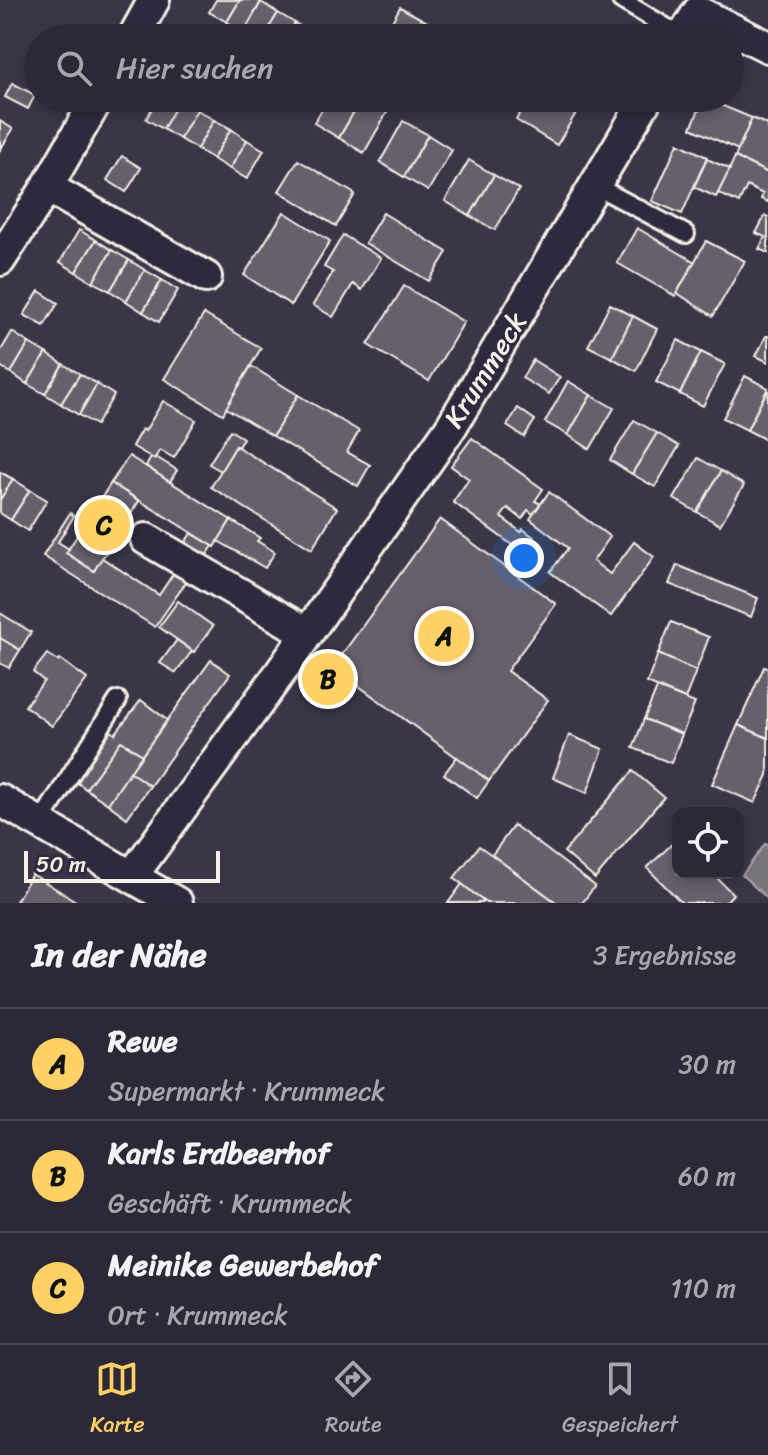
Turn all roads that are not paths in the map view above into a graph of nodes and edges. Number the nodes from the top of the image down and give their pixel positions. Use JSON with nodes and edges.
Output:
{"nodes":[{"id":1,"x":154,"y":0,"type":"edge"},
{"id":2,"x":621,"y":0,"type":"edge"},
{"id":3,"x":141,"y":24,"type":"edge"},
{"id":4,"x":661,"y":24,"type":"edge"},
{"id":5,"x":690,"y":24,"type":"edge"},
{"id":6,"x":722,"y":24,"type":"edge"},
{"id":7,"x":744,"y":35,"type":"edge"},
{"id":8,"x":768,"y":47,"type":"edge"},
{"id":9,"x":90,"y":112,"type":"edge"},
{"id":10,"x":639,"y":112,"type":"edge"},
{"id":11,"x":596,"y":186,"type":"junction"},
{"id":12,"x":47,"y":187,"type":"junction"},
{"id":13,"x":686,"y":234,"type":"dead end"},
{"id":14,"x":0,"y":260,"type":"edge"},
{"id":15,"x":206,"y":277,"type":"dead end"},
{"id":16,"x":146,"y":539,"type":"dead end"},
{"id":17,"x":307,"y":633,"type":"junction"},
{"id":18,"x":118,"y":700,"type":"dead end"},
{"id":19,"x":0,"y":800,"type":"edge"},
{"id":20,"x":40,"y":823,"type":"junction"},
{"id":21,"x":132,"y":876,"type":"junction"},
{"id":22,"x":177,"y":903,"type":"edge"}],
"edges":[{"from":1,"to":3,"type":"street"},
{"from":2,"to":4,"type":"lane"},
{"from":5,"to":6,"type":"street"},
{"from":7,"to":8,"type":"street"},
{"from":9,"to":12,"type":"street"},
{"from":10,"to":11,"type":"street","name":"Krummeck"},
{"from":11,"to":13,"type":"lane"},
{"from":11,"to":17,"type":"street","name":"Krummeck"},
{"from":12,"to":14,"type":"street"},
{"from":12,"to":15,"type":"street"},
{"from":16,"to":17,"type":"street"},
{"from":17,"to":21,"type":"street","name":"Krummeck"},
{"from":18,"to":20,"type":"lane"},
{"from":19,"to":20,"type":"street"},
{"from":20,"to":21,"type":"street"},
{"from":21,"to":22,"type":"street"}]}
